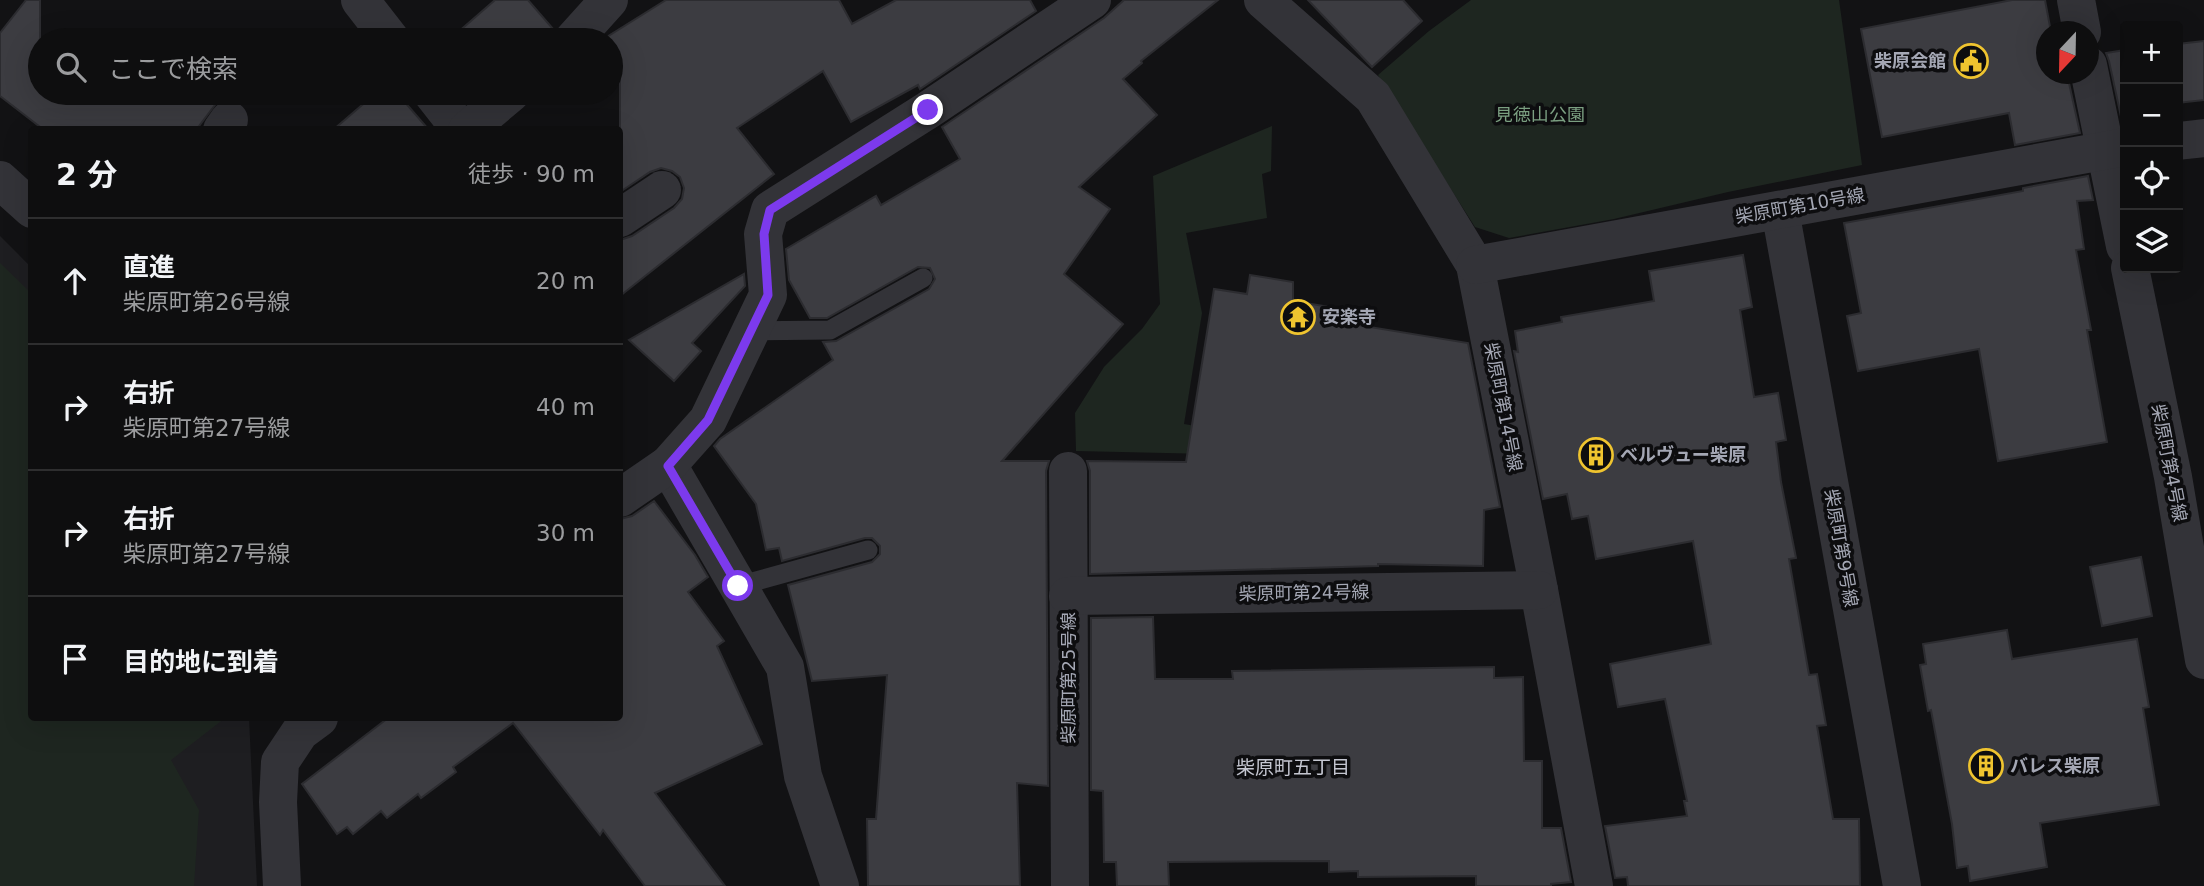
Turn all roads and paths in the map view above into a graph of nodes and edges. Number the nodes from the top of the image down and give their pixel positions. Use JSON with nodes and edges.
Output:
{"nodes":[{"id":1,"x":360,"y":0,"type":"edge"},
{"id":2,"x":609,"y":0,"type":"edge"},
{"id":3,"x":1092,"y":0,"type":"edge"},
{"id":4,"x":1263,"y":0,"type":"edge"},
{"id":5,"x":2076,"y":0,"type":"edge"},
{"id":6,"x":2080,"y":21,"type":"edge"},
{"id":7,"x":382,"y":28,"type":"edge"},
{"id":8,"x":584,"y":28,"type":"edge"},
{"id":9,"x":2094,"y":84,"type":"edge"},
{"id":10,"x":441,"y":105,"type":"edge"},
{"id":11,"x":497,"y":105,"type":"edge"},
{"id":12,"x":458,"y":126,"type":"edge"},
{"id":13,"x":472,"y":126,"type":"edge"},
{"id":14,"x":2204,"y":138,"type":"edge"},
{"id":15,"x":2183,"y":140,"type":"edge"},
{"id":16,"x":2115,"y":148,"type":"edge"},
{"id":17,"x":0,"y":180,"type":"edge"},
{"id":18,"x":662,"y":190,"type":"dead end"},
{"id":19,"x":28,"y":205,"type":"edge"},
{"id":20,"x":1780,"y":210,"type":"junction"},
{"id":21,"x":2121,"y":210,"type":"edge"},
{"id":22,"x":623,"y":216,"type":"edge"},
{"id":23,"x":1475,"y":264,"type":"junction"},
{"id":24,"x":2131,"y":273,"type":"edge"},
{"id":25,"x":923,"y":278,"type":"dead end"},
{"id":26,"x":751,"y":331,"type":"junction"},
{"id":27,"x":668,"y":466,"type":"junction"},
{"id":28,"x":1068,"y":471,"type":"dead end"},
{"id":29,"x":2188,"y":475,"type":"edge"},
{"id":30,"x":623,"y":496,"type":"edge"},
{"id":31,"x":868,"y":550,"type":"dead end"},
{"id":32,"x":738,"y":586,"type":"junction"},
{"id":33,"x":1539,"y":590,"type":"junction"},
{"id":34,"x":1069,"y":596,"type":"junction"},
{"id":35,"x":2204,"y":660,"type":"edge"},
{"id":36,"x":315,"y":721,"type":"edge"},
{"id":37,"x":282,"y":886,"type":"edge"},
{"id":38,"x":841,"y":886,"type":"edge"},
{"id":39,"x":1070,"y":886,"type":"edge"},
{"id":40,"x":1594,"y":886,"type":"edge"},
{"id":41,"x":1902,"y":886,"type":"edge"}],
"edges":[{"from":1,"to":7,"type":"street"},
{"from":2,"to":8,"type":"street"},
{"from":3,"to":26,"type":"street"},
{"from":4,"to":23,"type":"street","name":"柴原町第14号線"},
{"from":5,"to":6,"type":"street"},
{"from":9,"to":16,"type":"street"},
{"from":10,"to":12,"type":"street"},
{"from":11,"to":13,"type":"street"},
{"from":14,"to":15,"type":"street"},
{"from":16,"to":20,"type":"street","name":"柴原町第10号線"},
{"from":16,"to":21,"type":"street"},
{"from":17,"to":19,"type":"street"},
{"from":18,"to":22,"type":"street"},
{"from":20,"to":23,"type":"street","name":"柴原町第10号線"},
{"from":20,"to":41,"type":"street","name":"柴原町第9号線"},
{"from":23,"to":33,"type":"street","name":"柴原町第14号線"},
{"from":24,"to":29,"type":"street","name":"柴原町第4号線"},
{"from":25,"to":26,"type":"lane"},
{"from":26,"to":27,"type":"street"},
{"from":27,"to":30,"type":"street"},
{"from":27,"to":32,"type":"street"},
{"from":28,"to":34,"type":"street","name":"柴原町第25号線"},
{"from":29,"to":35,"type":"street","name":"柴原町第4号線"},
{"from":31,"to":32,"type":"lane"},
{"from":32,"to":38,"type":"street"},
{"from":33,"to":34,"type":"street","name":"柴原町第24号線"},
{"from":33,"to":40,"type":"street","name":"柴原町第14号線"},
{"from":34,"to":39,"type":"street","name":"柴原町第25号線"},
{"from":36,"to":37,"type":"street"}]}
